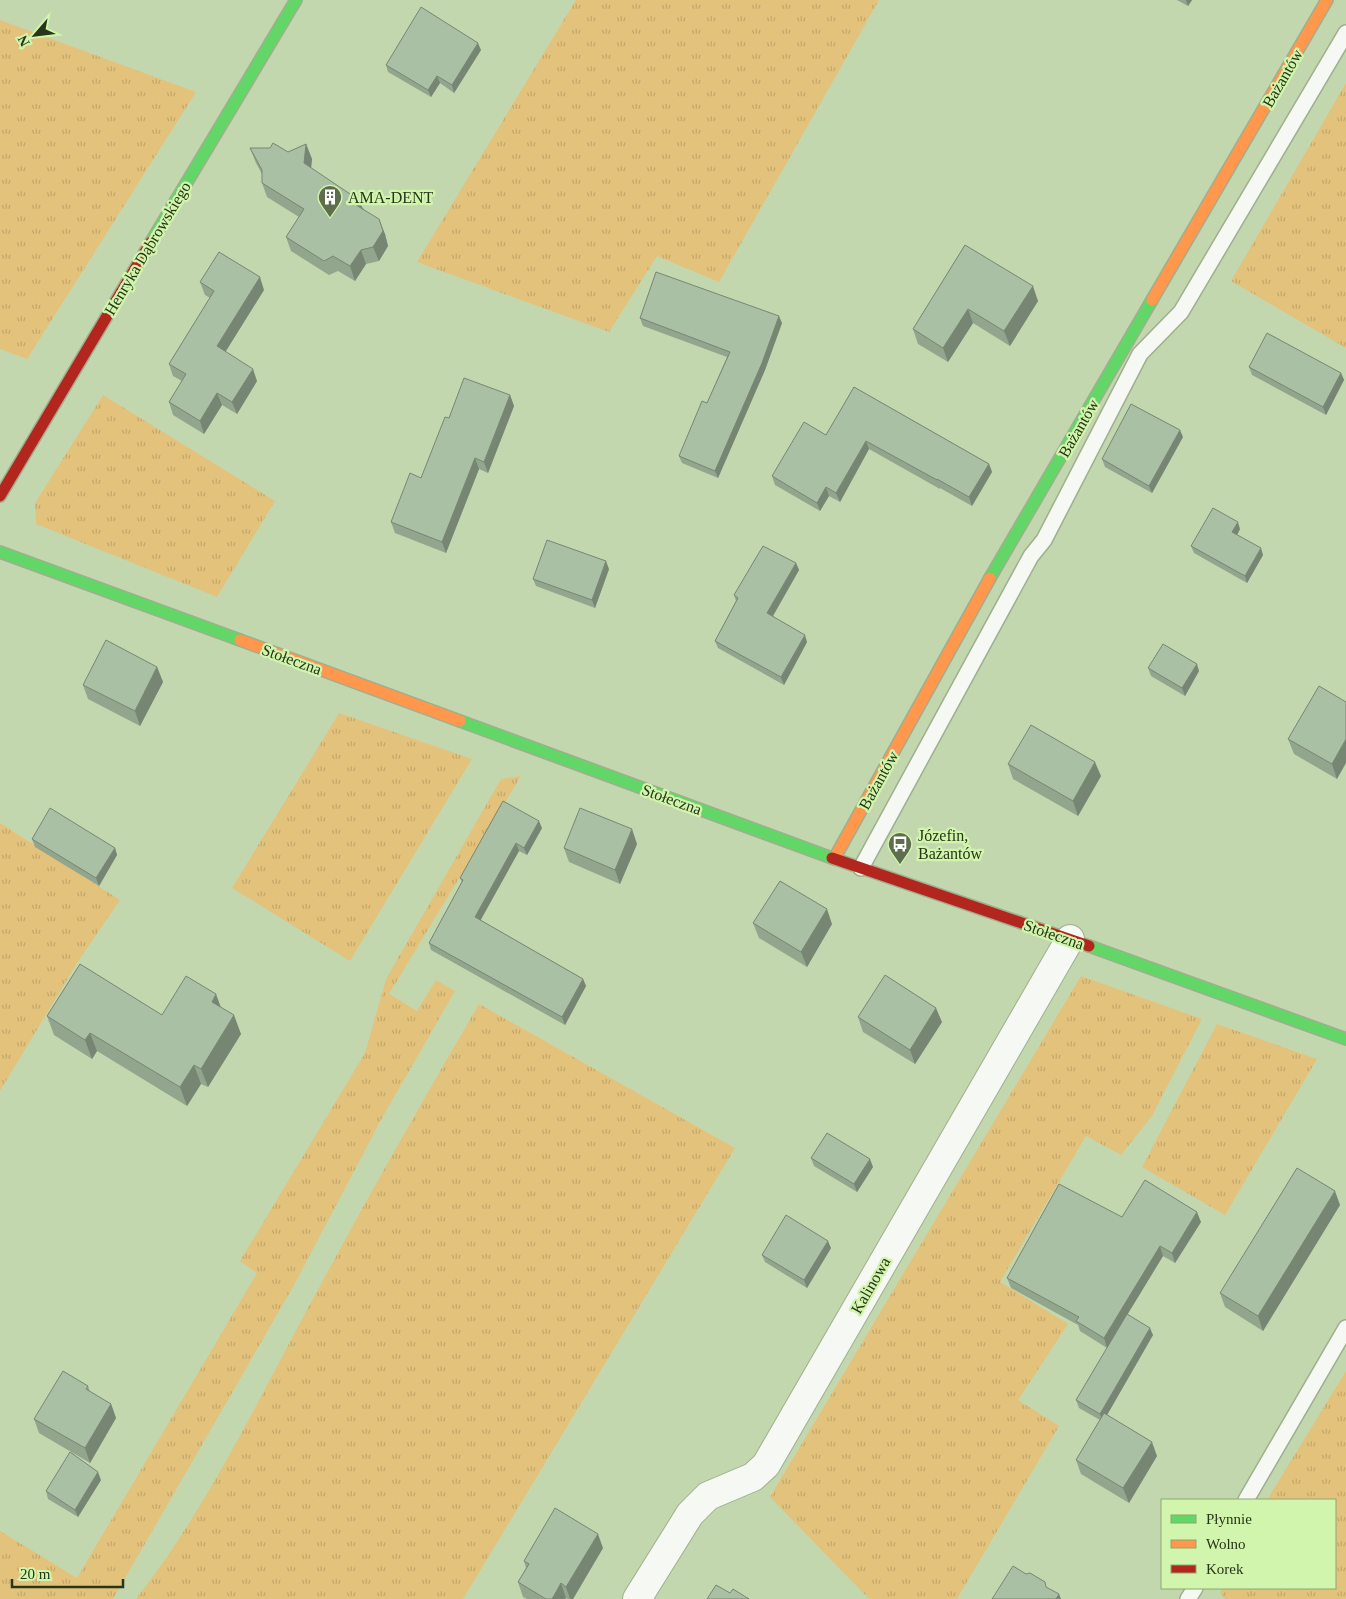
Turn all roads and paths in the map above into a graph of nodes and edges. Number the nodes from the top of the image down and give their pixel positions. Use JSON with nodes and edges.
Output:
{"nodes":[{"id":1,"x":296,"y":0,"type":"edge"},
{"id":2,"x":1327,"y":0,"type":"edge"},
{"id":3,"x":1346,"y":33,"type":"edge"},
{"id":4,"x":0,"y":496,"type":"edge"},
{"id":5,"x":0,"y":552,"type":"edge"},
{"id":6,"x":834,"y":859,"type":"junction"},
{"id":7,"x":861,"y":868,"type":"junction"},
{"id":8,"x":1070,"y":939,"type":"junction"},
{"id":9,"x":1346,"y":1039,"type":"edge"},
{"id":10,"x":1346,"y":1328,"type":"edge"},
{"id":11,"x":1247,"y":1499,"type":"edge"},
{"id":12,"x":637,"y":1599,"type":"edge"}],
"edges":[{"from":1,"to":4,"type":"street","name":"Henryka Dąbrowskiego"},
{"from":2,"to":6,"type":"street","name":"Bażantów"},
{"from":3,"to":7,"type":"lane"},
{"from":5,"to":6,"type":"street","name":"Stołeczna"},
{"from":6,"to":7,"type":"street","name":"Stołeczna"},
{"from":7,"to":8,"type":"street","name":"Stołeczna"},
{"from":8,"to":9,"type":"street","name":"Stołeczna"},
{"from":8,"to":12,"type":"street","name":"Kalinowa"},
{"from":10,"to":11,"type":"lane"}]}
